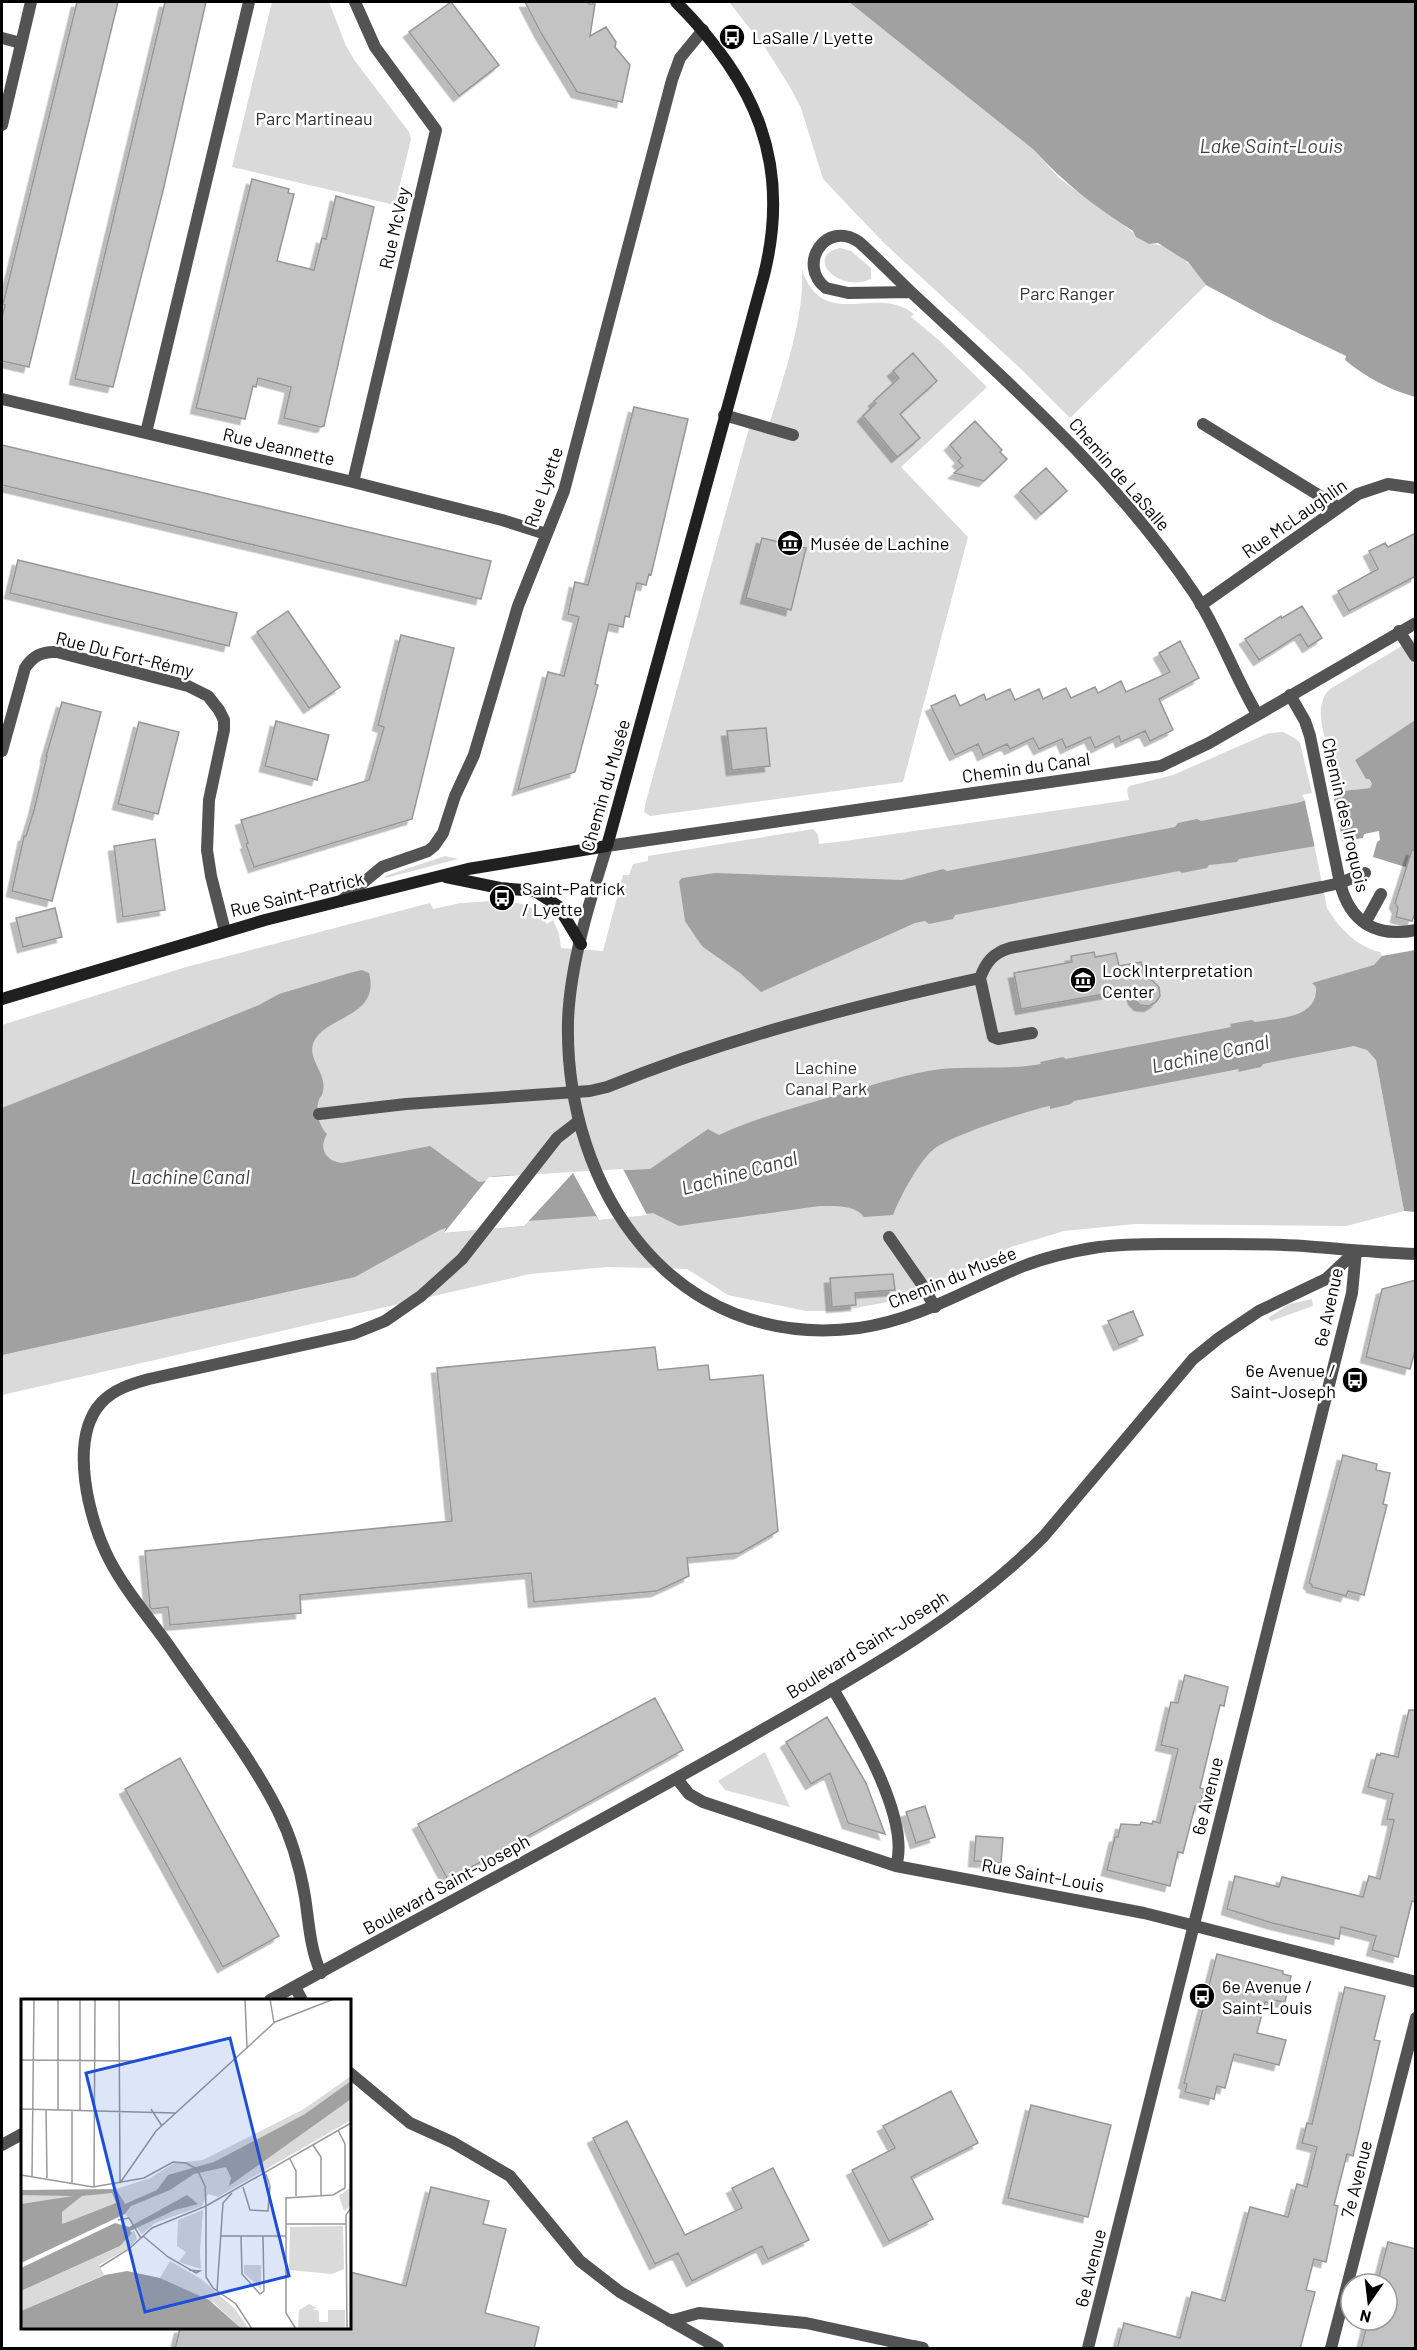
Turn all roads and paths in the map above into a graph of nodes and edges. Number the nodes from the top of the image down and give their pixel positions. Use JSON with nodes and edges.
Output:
{"nodes":[{"id":1,"x":31,"y":2,"type":"edge"},
{"id":2,"x":249,"y":2,"type":"edge"},
{"id":3,"x":355,"y":2,"type":"edge"},
{"id":4,"x":676,"y":2,"type":"edge"},
{"id":5,"x":703,"y":30,"type":"junction"},
{"id":6,"x":2,"y":38,"type":"edge"},
{"id":7,"x":21,"y":43,"type":"junction"},
{"id":8,"x":2,"y":125,"type":"edge"},
{"id":9,"x":911,"y":292,"type":"junction"},
{"id":10,"x":2,"y":399,"type":"edge"},
{"id":11,"x":724,"y":415,"type":"junction"},
{"id":12,"x":1203,"y":424,"type":"dead end"},
{"id":13,"x":146,"y":433,"type":"junction"},
{"id":14,"x":793,"y":435,"type":"dead end"},
{"id":15,"x":352,"y":482,"type":"junction"},
{"id":16,"x":1416,"y":488,"type":"edge"},
{"id":17,"x":1338,"y":507,"type":"junction"},
{"id":18,"x":546,"y":534,"type":"junction"},
{"id":19,"x":1201,"y":605,"type":"junction"},
{"id":20,"x":1416,"y":623,"type":"edge"},
{"id":21,"x":1399,"y":632,"type":"junction"},
{"id":22,"x":1415,"y":656,"type":"edge"},
{"id":23,"x":1290,"y":695,"type":"junction"},
{"id":24,"x":1257,"y":714,"type":"junction"},
{"id":25,"x":2,"y":751,"type":"edge"},
{"id":26,"x":607,"y":846,"type":"junction"},
{"id":27,"x":1365,"y":873,"type":"dead end"},
{"id":28,"x":441,"y":876,"type":"junction"},
{"id":29,"x":1340,"y":883,"type":"junction"},
{"id":30,"x":1381,"y":894,"type":"dead end"},
{"id":31,"x":341,"y":901,"type":"junction"},
{"id":32,"x":1365,"y":923,"type":"junction"},
{"id":33,"x":1416,"y":930,"type":"edge"},
{"id":34,"x":225,"y":932,"type":"junction"},
{"id":35,"x":581,"y":944,"type":"junction"},
{"id":36,"x":980,"y":978,"type":"junction"},
{"id":37,"x":2,"y":999,"type":"edge"},
{"id":38,"x":1032,"y":1033,"type":"dead end"},
{"id":39,"x":574,"y":1093,"type":"junction"},
{"id":40,"x":319,"y":1114,"type":"dead end"},
{"id":41,"x":579,"y":1121,"type":"junction"},
{"id":42,"x":889,"y":1237,"type":"dead end"},
{"id":43,"x":1356,"y":1251,"type":"junction"},
{"id":44,"x":1416,"y":1254,"type":"edge"},
{"id":45,"x":936,"y":1307,"type":"junction"},
{"id":46,"x":833,"y":1689,"type":"junction"},
{"id":47,"x":677,"y":1779,"type":"junction"},
{"id":48,"x":896,"y":1866,"type":"junction"},
{"id":49,"x":1194,"y":1925,"type":"junction"},
{"id":50,"x":321,"y":1973,"type":"junction"},
{"id":51,"x":1416,"y":1982,"type":"edge"},
{"id":52,"x":295,"y":1987,"type":"junction"},
{"id":53,"x":274,"y":1999,"type":"edge"},
{"id":54,"x":301,"y":1999,"type":"edge"},
{"id":55,"x":1416,"y":2018,"type":"edge"},
{"id":56,"x":351,"y":2074,"type":"edge"},
{"id":57,"x":21,"y":2135,"type":"edge"},
{"id":58,"x":2,"y":2145,"type":"edge"},
{"id":59,"x":670,"y":2321,"type":"junction"},
{"id":60,"x":918,"y":2347,"type":"edge"},
{"id":61,"x":718,"y":2349,"type":"edge"},
{"id":62,"x":1088,"y":2349,"type":"edge"},
{"id":63,"x":1331,"y":2349,"type":"edge"}],
"edges":[{"from":1,"to":7,"type":"street"},
{"from":2,"to":13,"type":"street"},
{"from":3,"to":15,"type":"street","name":"Rue McVey"},
{"from":4,"to":5,"type":"main road","name":"Chemin du Musée"},
{"from":5,"to":11,"type":"main road","name":"Chemin du Musée"},
{"from":5,"to":18,"type":"street","name":"Rue Lyette"},
{"from":6,"to":7,"type":"street"},
{"from":7,"to":8,"type":"street"},
{"from":9,"to":9,"type":"street","name":"Chemin de LaSalle"},
{"from":9,"to":19,"type":"street","name":"Chemin de LaSalle"},
{"from":10,"to":13,"type":"street","name":"Rue Jeannette"},
{"from":11,"to":14,"type":"street"},
{"from":11,"to":26,"type":"main road","name":"Chemin du Musée"},
{"from":12,"to":17,"type":"street"},
{"from":13,"to":15,"type":"street","name":"Rue Jeannette"},
{"from":15,"to":18,"type":"street","name":"Rue Jeannette"},
{"from":16,"to":17,"type":"street","name":"Rue McLaughlin"},
{"from":17,"to":19,"type":"street","name":"Rue McLaughlin"},
{"from":18,"to":31,"type":"street","name":"Rue Lyette"},
{"from":19,"to":24,"type":"street","name":"Chemin de LaSalle"},
{"from":20,"to":21,"type":"street","name":"Chemin du Canal"},
{"from":21,"to":22,"type":"street"},
{"from":21,"to":23,"type":"street","name":"Chemin du Canal"},
{"from":23,"to":24,"type":"street","name":"Chemin du Canal"},
{"from":23,"to":29,"type":"street","name":"Chemin des Iroquois"},
{"from":24,"to":26,"type":"street","name":"Chemin du Canal"},
{"from":25,"to":34,"type":"street","name":"Rue Du Fort-Rémy"},
{"from":26,"to":28,"type":"main road","name":"Rue Saint-Patrick"},
{"from":26,"to":35,"type":"street","name":"Chemin du Musée"},
{"from":27,"to":29,"type":"street"},
{"from":28,"to":31,"type":"main road","name":"Rue Saint-Patrick"},
{"from":28,"to":35,"type":"main road"},
{"from":29,"to":32,"type":"street","name":"Chemin des Iroquois"},
{"from":29,"to":36,"type":"street"},
{"from":30,"to":32,"type":"street"},
{"from":31,"to":34,"type":"main road","name":"Rue Saint-Patrick"},
{"from":32,"to":33,"type":"street"},
{"from":34,"to":37,"type":"main road","name":"Rue Saint-Patrick"},
{"from":35,"to":39,"type":"street","name":"Chemin du Musée"},
{"from":36,"to":38,"type":"street"},
{"from":36,"to":39,"type":"street"},
{"from":39,"to":40,"type":"street"},
{"from":39,"to":41,"type":"street","name":"Chemin du Musée"},
{"from":41,"to":45,"type":"street","name":"Chemin du Musée"},
{"from":41,"to":50,"type":"street"},
{"from":42,"to":45,"type":"street"},
{"from":43,"to":44,"type":"street"},
{"from":43,"to":45,"type":"street","name":"Chemin du Musée"},
{"from":43,"to":46,"type":"street","name":"Boulevard Saint-Joseph"},
{"from":43,"to":49,"type":"street","name":"6e Avenue"},
{"from":46,"to":47,"type":"street","name":"Boulevard Saint-Joseph"},
{"from":46,"to":48,"type":"street"},
{"from":47,"to":48,"type":"street","name":"Rue Saint-Louis"},
{"from":47,"to":50,"type":"street","name":"Boulevard Saint-Joseph"},
{"from":48,"to":49,"type":"street","name":"Rue Saint-Louis"},
{"from":49,"to":51,"type":"street","name":"Rue Saint-Louis"},
{"from":49,"to":62,"type":"street","name":"6e Avenue"},
{"from":50,"to":52,"type":"street","name":"Boulevard Saint-Joseph"},
{"from":52,"to":53,"type":"street","name":"Boulevard Saint-Joseph"},
{"from":52,"to":54,"type":"street"},
{"from":55,"to":63,"type":"street","name":"7e Avenue"},
{"from":56,"to":59,"type":"street"},
{"from":57,"to":58,"type":"street"},
{"from":59,"to":60,"type":"street"},
{"from":59,"to":61,"type":"street"}]}
